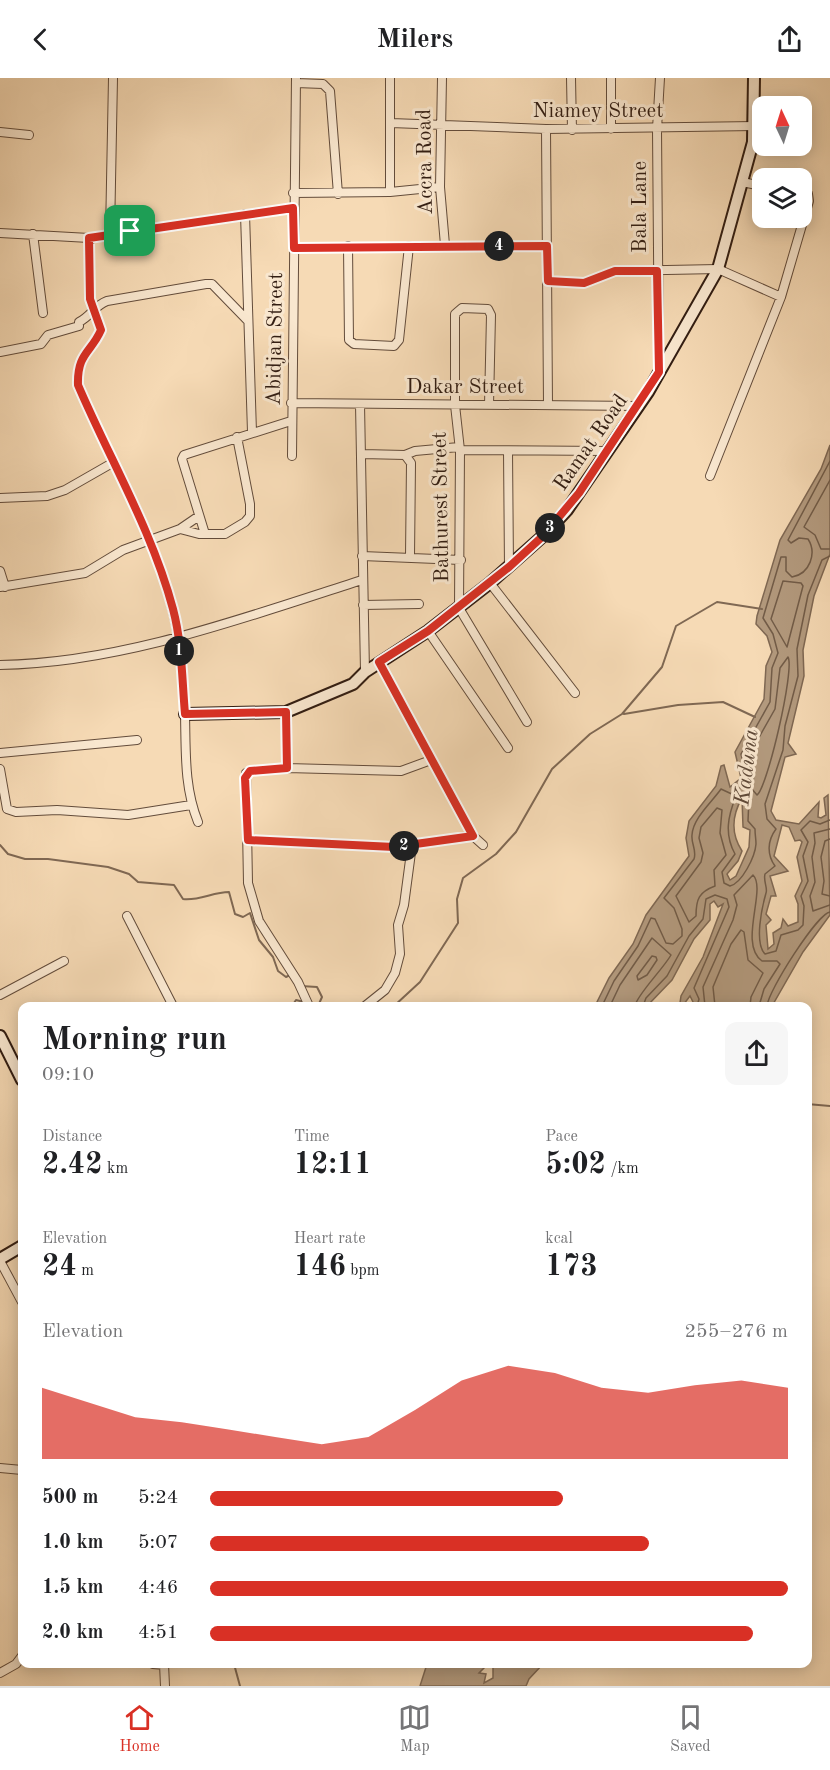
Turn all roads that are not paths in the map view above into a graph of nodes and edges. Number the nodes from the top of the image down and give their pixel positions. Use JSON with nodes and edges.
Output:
{"nodes":[{"id":1,"x":113,"y":78,"type":"edge"},
{"id":2,"x":390,"y":78,"type":"edge"},
{"id":3,"x":442,"y":78,"type":"edge"},
{"id":4,"x":571,"y":78,"type":"edge"},
{"id":5,"x":611,"y":78,"type":"edge"},
{"id":6,"x":660,"y":78,"type":"edge"},
{"id":7,"x":754,"y":78,"type":"edge"},
{"id":8,"x":296,"y":81,"type":"edge"},
{"id":9,"x":754,"y":96,"type":"edge"},
{"id":10,"x":391,"y":123,"type":"junction"},
{"id":11,"x":441,"y":124,"type":"junction"},
{"id":12,"x":752,"y":126,"type":"edge"},
{"id":13,"x":546,"y":129,"type":"junction"},
{"id":14,"x":611,"y":129,"type":"junction"},
{"id":15,"x":657,"y":129,"type":"junction"},
{"id":16,"x":572,"y":130,"type":"junction"},
{"id":17,"x":0,"y":132,"type":"edge"},
{"id":18,"x":29,"y":135,"type":"dead end"},
{"id":19,"x":752,"y":139,"type":"edge"},
{"id":20,"x":742,"y":183,"type":"junction"},
{"id":21,"x":752,"y":184,"type":"edge"},
{"id":22,"x":440,"y":187,"type":"junction"},
{"id":23,"x":390,"y":192,"type":"junction"},
{"id":24,"x":293,"y":193,"type":"junction"},
{"id":25,"x":338,"y":194,"type":"junction"},
{"id":26,"x":293,"y":208,"type":"junction"},
{"id":27,"x":245,"y":214,"type":"junction"},
{"id":28,"x":801,"y":228,"type":"edge"},
{"id":29,"x":0,"y":233,"type":"edge"},
{"id":30,"x":33,"y":234,"type":"junction"},
{"id":31,"x":110,"y":234,"type":"junction"},
{"id":32,"x":89,"y":238,"type":"junction"},
{"id":33,"x":445,"y":245,"type":"junction"},
{"id":34,"x":348,"y":246,"type":"junction"},
{"id":35,"x":409,"y":246,"type":"junction"},
{"id":36,"x":547,"y":246,"type":"junction"},
{"id":37,"x":294,"y":248,"type":"junction"},
{"id":38,"x":718,"y":269,"type":"junction"},
{"id":39,"x":657,"y":271,"type":"junction"},
{"id":40,"x":548,"y":281,"type":"junction"},
{"id":41,"x":781,"y":297,"type":"junction"},
{"id":42,"x":93,"y":309,"type":"junction"},
{"id":43,"x":43,"y":313,"type":"dead end"},
{"id":44,"x":248,"y":321,"type":"junction"},
{"id":45,"x":0,"y":352,"type":"edge"},
{"id":46,"x":659,"y":372,"type":"junction"},
{"id":47,"x":291,"y":402,"type":"junction"},
{"id":48,"x":360,"y":404,"type":"junction"},
{"id":49,"x":548,"y":404,"type":"junction"},
{"id":50,"x":455,"y":405,"type":"junction"},
{"id":51,"x":489,"y":405,"type":"junction"},
{"id":52,"x":639,"y":406,"type":"junction"},
{"id":53,"x":291,"y":421,"type":"junction"},
{"id":54,"x":252,"y":432,"type":"junction"},
{"id":55,"x":237,"y":437,"type":"junction"},
{"id":56,"x":459,"y":449,"type":"junction"},
{"id":57,"x":508,"y":451,"type":"junction"},
{"id":58,"x":607,"y":451,"type":"junction"},
{"id":59,"x":362,"y":453,"type":"junction"},
{"id":60,"x":405,"y":455,"type":"junction"},
{"id":61,"x":292,"y":456,"type":"dead end"},
{"id":62,"x":114,"y":462,"type":"junction"},
{"id":63,"x":710,"y":476,"type":"dead end"},
{"id":64,"x":0,"y":498,"type":"edge"},
{"id":65,"x":199,"y":516,"type":"junction"},
{"id":66,"x":180,"y":529,"type":"junction"},
{"id":67,"x":205,"y":534,"type":"junction"},
{"id":68,"x":151,"y":540,"type":"junction"},
{"id":69,"x":362,"y":556,"type":"junction"},
{"id":70,"x":410,"y":557,"type":"junction"},
{"id":71,"x":461,"y":560,"type":"junction"},
{"id":72,"x":509,"y":567,"type":"junction"},
{"id":73,"x":0,"y":572,"type":"edge"},
{"id":74,"x":362,"y":580,"type":"junction"},
{"id":75,"x":490,"y":583,"type":"junction"},
{"id":76,"x":2,"y":587,"type":"edge"},
{"id":77,"x":419,"y":604,"type":"dead end"},
{"id":78,"x":363,"y":605,"type":"junction"},
{"id":79,"x":459,"y":608,"type":"junction"},
{"id":80,"x":428,"y":631,"type":"junction"},
{"id":81,"x":178,"y":635,"type":"junction"},
{"id":82,"x":379,"y":662,"type":"junction"},
{"id":83,"x":0,"y":665,"type":"edge"},
{"id":84,"x":365,"y":672,"type":"junction"},
{"id":85,"x":575,"y":693,"type":"dead end"},
{"id":86,"x":286,"y":712,"type":"junction"},
{"id":87,"x":185,"y":714,"type":"junction"},
{"id":88,"x":527,"y":722,"type":"dead end"},
{"id":89,"x":137,"y":740,"type":"dead end"},
{"id":90,"x":508,"y":748,"type":"dead end"},
{"id":91,"x":0,"y":753,"type":"edge"},
{"id":92,"x":431,"y":760,"type":"junction"},
{"id":93,"x":287,"y":768,"type":"junction"},
{"id":94,"x":0,"y":769,"type":"edge"},
{"id":95,"x":191,"y":805,"type":"junction"},
{"id":96,"x":198,"y":822,"type":"dead end"},
{"id":97,"x":473,"y":836,"type":"junction"},
{"id":98,"x":248,"y":840,"type":"junction"},
{"id":99,"x":412,"y":845,"type":"junction"},
{"id":100,"x":483,"y":845,"type":"dead end"},
{"id":101,"x":127,"y":916,"type":"dead end"},
{"id":102,"x":64,"y":961,"type":"dead end"},
{"id":103,"x":0,"y":995,"type":"edge"},
{"id":104,"x":171,"y":1002,"type":"edge"},
{"id":105,"x":307,"y":1002,"type":"edge"},
{"id":106,"x":370,"y":1002,"type":"edge"},
{"id":107,"x":0,"y":1036,"type":"edge"},
{"id":108,"x":18,"y":1072,"type":"edge"},
{"id":109,"x":18,"y":1249,"type":"edge"},
{"id":110,"x":0,"y":1260,"type":"edge"},
{"id":111,"x":18,"y":1294,"type":"edge"},
{"id":112,"x":0,"y":1468,"type":"edge"},
{"id":113,"x":18,"y":1470,"type":"edge"},
{"id":114,"x":18,"y":1662,"type":"edge"},
{"id":115,"x":165,"y":1668,"type":"edge"},
{"id":116,"x":0,"y":1673,"type":"edge"},
{"id":117,"x":165,"y":1686,"type":"edge"}],
"edges":[{"from":1,"to":31,"type":"street"},
{"from":2,"to":10,"type":"street"},
{"from":3,"to":11,"type":"street","name":"Accra Road"},
{"from":4,"to":16,"type":"street"},
{"from":5,"to":14,"type":"street"},
{"from":6,"to":15,"type":"street","name":"Bala Lane"},
{"from":7,"to":9,"type":"street","name":"Ramat Road"},
{"from":8,"to":24,"type":"street","name":"Abidjan Street"},
{"from":8,"to":25,"type":"street"},
{"from":10,"to":11,"type":"street","name":"Niamey Street"},
{"from":10,"to":23,"type":"street"},
{"from":11,"to":13,"type":"street","name":"Niamey Street"},
{"from":11,"to":22,"type":"street","name":"Accra Road"},
{"from":12,"to":15,"type":"street","name":"Niamey Street"},
{"from":13,"to":16,"type":"street","name":"Niamey Street"},
{"from":13,"to":36,"type":"street"},
{"from":14,"to":15,"type":"street","name":"Niamey Street"},
{"from":14,"to":16,"type":"street","name":"Niamey Street"},
{"from":15,"to":39,"type":"street","name":"Bala Lane"},
{"from":17,"to":18,"type":"street"},
{"from":19,"to":20,"type":"street","name":"Ramat Road"},
{"from":20,"to":21,"type":"street"},
{"from":20,"to":38,"type":"street","name":"Ramat Road"},
{"from":22,"to":23,"type":"street"},
{"from":22,"to":33,"type":"street","name":"Accra Road"},
{"from":23,"to":25,"type":"street"},
{"from":24,"to":25,"type":"street"},
{"from":24,"to":26,"type":"street","name":"Abidjan Street"},
{"from":26,"to":27,"type":"street"},
{"from":26,"to":37,"type":"street","name":"Abidjan Street"},
{"from":27,"to":31,"type":"street"},
{"from":27,"to":44,"type":"street"},
{"from":28,"to":41,"type":"street"},
{"from":29,"to":30,"type":"street"},
{"from":30,"to":32,"type":"street"},
{"from":30,"to":43,"type":"street"},
{"from":31,"to":32,"type":"street"},
{"from":32,"to":42,"type":"street"},
{"from":33,"to":35,"type":"street"},
{"from":33,"to":36,"type":"street"},
{"from":34,"to":35,"type":"street"},
{"from":34,"to":35,"type":"street"},
{"from":34,"to":37,"type":"street"},
{"from":36,"to":40,"type":"street"},
{"from":37,"to":47,"type":"street","name":"Abidjan Street"},
{"from":38,"to":39,"type":"street"},
{"from":38,"to":41,"type":"street"},
{"from":38,"to":46,"type":"street","name":"Ramat Road"},
{"from":39,"to":40,"type":"street"},
{"from":39,"to":46,"type":"street","name":"Bala Lane"},
{"from":40,"to":49,"type":"street"},
{"from":41,"to":63,"type":"street"},
{"from":42,"to":44,"type":"street"},
{"from":42,"to":45,"type":"street"},
{"from":42,"to":62,"type":"street"},
{"from":44,"to":54,"type":"street"},
{"from":46,"to":52,"type":"street","name":"Ramat Road"},
{"from":47,"to":48,"type":"street","name":"Dakar Street"},
{"from":47,"to":53,"type":"street","name":"Abidjan Street"},
{"from":48,"to":50,"type":"street","name":"Dakar Street"},
{"from":48,"to":59,"type":"street"},
{"from":49,"to":51,"type":"street","name":"Dakar Street"},
{"from":49,"to":52,"type":"street","name":"Dakar Street"},
{"from":50,"to":51,"type":"street","name":"Dakar Street"},
{"from":50,"to":51,"type":"street","name":"Bathurest Street"},
{"from":50,"to":56,"type":"street","name":"Bathurest Street"},
{"from":52,"to":58,"type":"street","name":"Ramat Road"},
{"from":53,"to":54,"type":"street"},
{"from":53,"to":61,"type":"street","name":"Abidjan Street"},
{"from":54,"to":55,"type":"street"},
{"from":55,"to":65,"type":"street"},
{"from":55,"to":67,"type":"street"},
{"from":56,"to":57,"type":"street"},
{"from":56,"to":60,"type":"street"},
{"from":56,"to":71,"type":"street","name":"Bathurest Street"},
{"from":57,"to":58,"type":"street"},
{"from":57,"to":72,"type":"street"},
{"from":58,"to":72,"type":"street","name":"Ramat Road"},
{"from":59,"to":60,"type":"street"},
{"from":59,"to":69,"type":"street"},
{"from":60,"to":70,"type":"street"},
{"from":62,"to":64,"type":"street"},
{"from":62,"to":68,"type":"street"},
{"from":65,"to":66,"type":"street"},
{"from":65,"to":67,"type":"street"},
{"from":66,"to":67,"type":"street"},
{"from":66,"to":68,"type":"street"},
{"from":68,"to":76,"type":"street"},
{"from":68,"to":81,"type":"street"},
{"from":69,"to":70,"type":"street"},
{"from":69,"to":74,"type":"street"},
{"from":70,"to":71,"type":"street"},
{"from":71,"to":79,"type":"street","name":"Bathurest Street"},
{"from":72,"to":75,"type":"street","name":"Ramat Road"},
{"from":73,"to":76,"type":"street"},
{"from":74,"to":78,"type":"street"},
{"from":74,"to":81,"type":"street"},
{"from":75,"to":79,"type":"street","name":"Ramat Road"},
{"from":75,"to":85,"type":"street"},
{"from":77,"to":78,"type":"street"},
{"from":78,"to":84,"type":"street"},
{"from":79,"to":80,"type":"street","name":"Ramat Road"},
{"from":79,"to":88,"type":"street"},
{"from":80,"to":82,"type":"street","name":"Ramat Road"},
{"from":80,"to":90,"type":"street"},
{"from":81,"to":83,"type":"street"},
{"from":81,"to":87,"type":"street"},
{"from":82,"to":84,"type":"street","name":"Ramat Road"},
{"from":82,"to":92,"type":"street"},
{"from":84,"to":86,"type":"street","name":"Ramat Road"},
{"from":86,"to":87,"type":"street","name":"Ramat Road"},
{"from":86,"to":93,"type":"street"},
{"from":87,"to":95,"type":"street"},
{"from":89,"to":91,"type":"street"},
{"from":92,"to":93,"type":"street"},
{"from":92,"to":97,"type":"street"},
{"from":93,"to":98,"type":"street"},
{"from":94,"to":95,"type":"street"},
{"from":95,"to":96,"type":"street"},
{"from":97,"to":99,"type":"street"},
{"from":97,"to":100,"type":"street"},
{"from":98,"to":99,"type":"street"},
{"from":98,"to":105,"type":"street"},
{"from":99,"to":106,"type":"street"},
{"from":101,"to":104,"type":"street"},
{"from":102,"to":103,"type":"street"},
{"from":107,"to":108,"type":"street"},
{"from":109,"to":110,"type":"street"},
{"from":110,"to":111,"type":"street"},
{"from":112,"to":113,"type":"street"},
{"from":114,"to":116,"type":"street"},
{"from":115,"to":117,"type":"street"}]}
